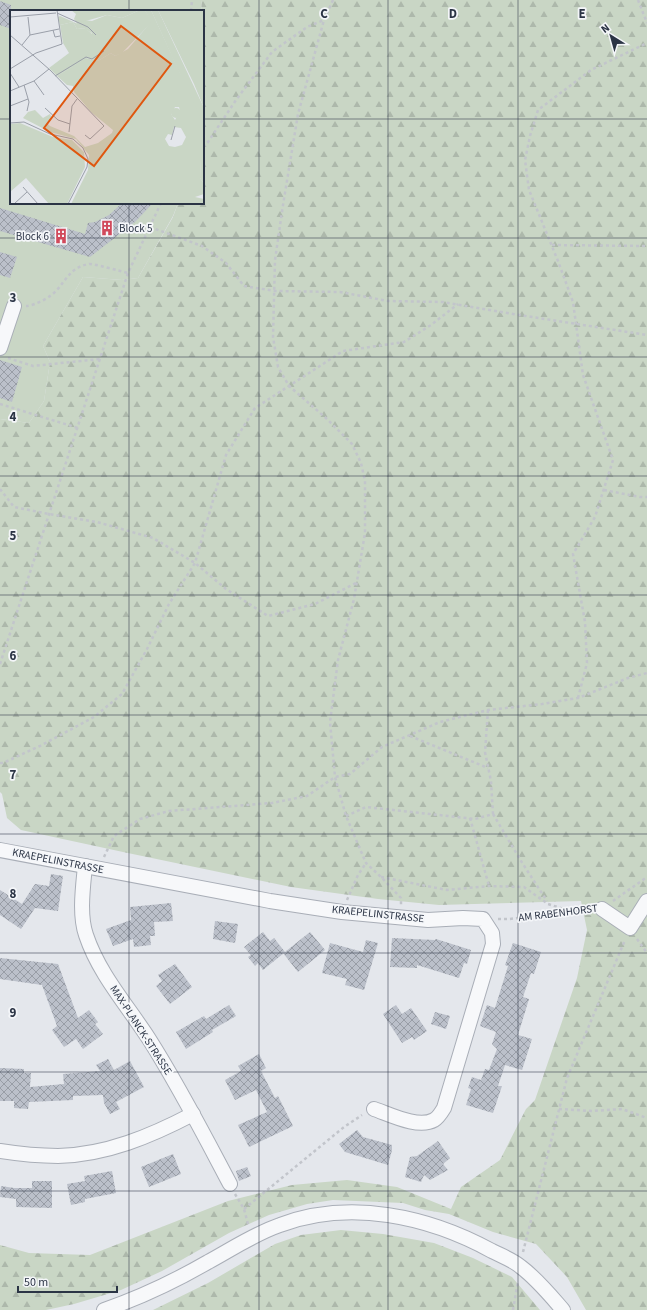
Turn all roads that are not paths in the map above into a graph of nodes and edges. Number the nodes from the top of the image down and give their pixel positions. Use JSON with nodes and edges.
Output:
{"nodes":[{"id":1,"x":14,"y":306,"type":"road end"},
{"id":2,"x":3,"y":353,"type":"edge"},
{"id":3,"x":0,"y":850,"type":"edge"},
{"id":4,"x":85,"y":866,"type":"junction"},
{"id":5,"x":647,"y":901,"type":"edge"},
{"id":6,"x":602,"y":909,"type":"road end"},
{"id":7,"x":374,"y":1109,"type":"road end"},
{"id":8,"x":193,"y":1114,"type":"junction"},
{"id":9,"x":0,"y":1151,"type":"edge"},
{"id":10,"x":230,"y":1184,"type":"road end"},
{"id":11,"x":104,"y":1310,"type":"edge"},
{"id":12,"x":563,"y":1310,"type":"edge"}],
"edges":[{"from":1,"to":2,"type":"street"},
{"from":3,"to":4,"type":"street","name":"KRAEPELINSTRASSE"},
{"from":4,"to":7,"type":"street","name":"KRAEPELINSTRASSE"},
{"from":4,"to":8,"type":"street","name":"MAX-PLANCK-STRASSE"},
{"from":5,"to":6,"type":"street"},
{"from":8,"to":9,"type":"street"},
{"from":8,"to":10,"type":"street","name":"MAX-PLANCK-STRASSE"},
{"from":11,"to":12,"type":"street"}]}
